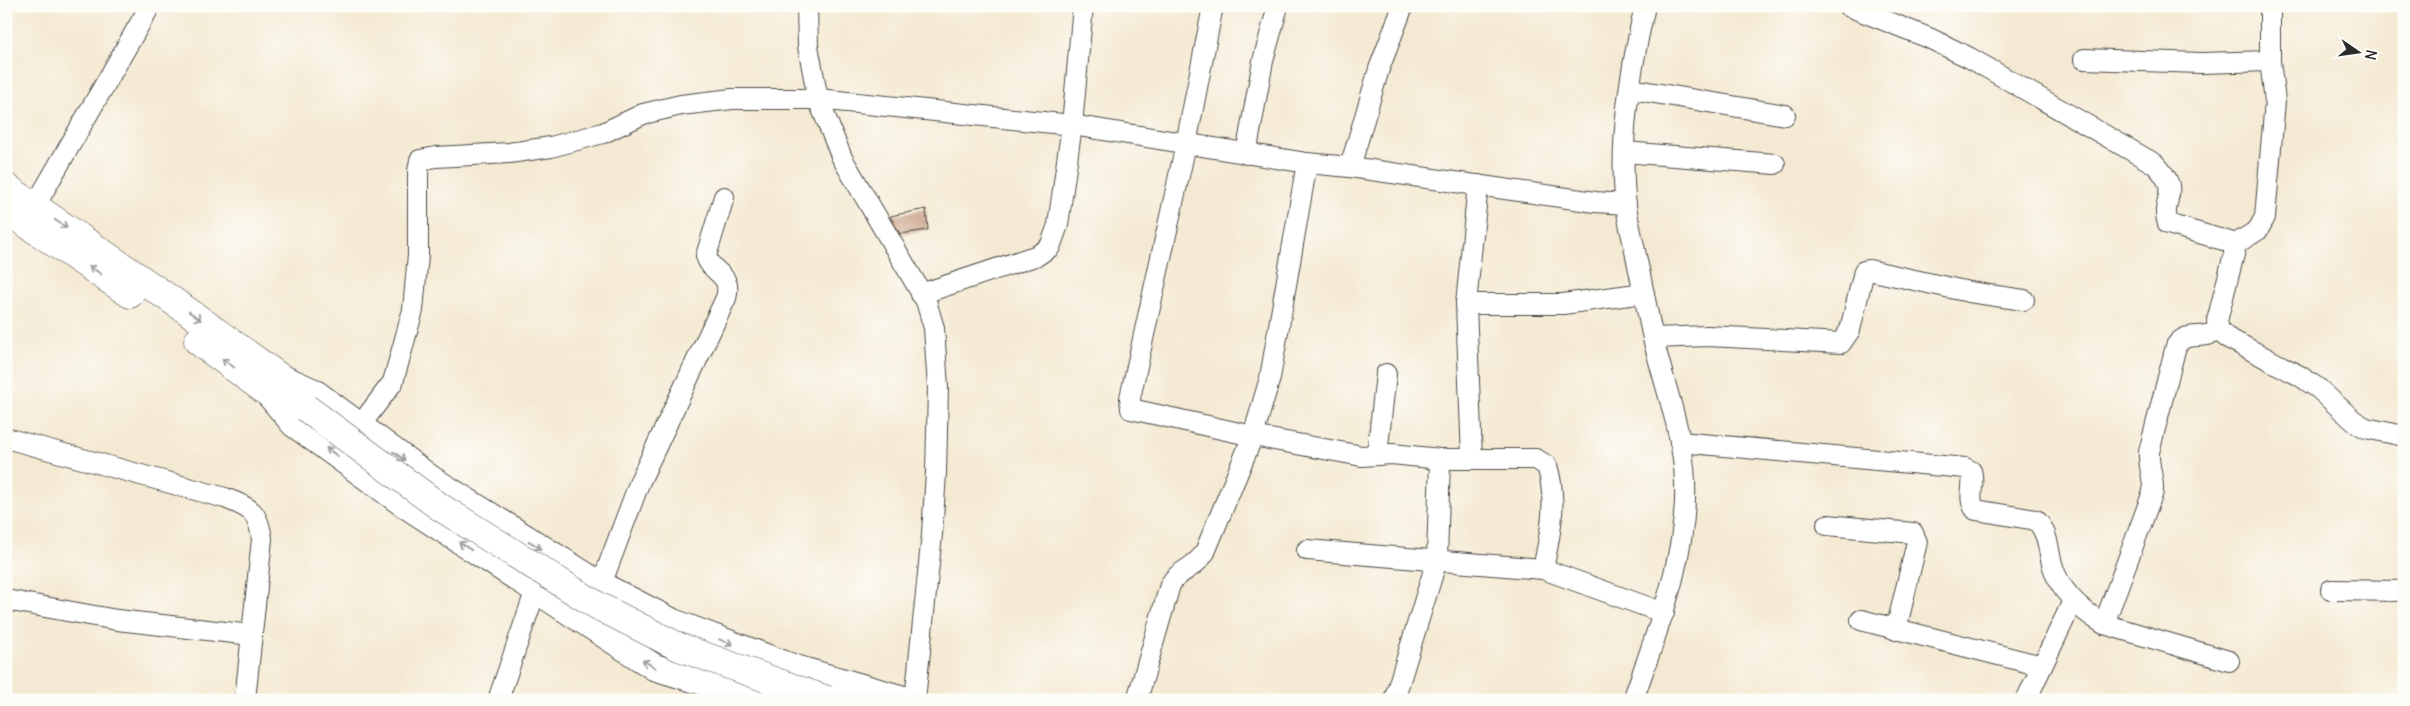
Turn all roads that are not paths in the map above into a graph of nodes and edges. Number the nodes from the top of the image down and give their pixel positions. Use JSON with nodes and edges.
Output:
{"nodes":[{"id":1,"x":150,"y":6,"type":"edge"},
{"id":2,"x":807,"y":6,"type":"edge"},
{"id":3,"x":1082,"y":6,"type":"edge"},
{"id":4,"x":1213,"y":6,"type":"edge"},
{"id":5,"x":1278,"y":6,"type":"edge"},
{"id":6,"x":1403,"y":6,"type":"edge"},
{"id":7,"x":1645,"y":6,"type":"edge"},
{"id":8,"x":1848,"y":6,"type":"edge"},
{"id":9,"x":2270,"y":6,"type":"edge"},
{"id":10,"x":2084,"y":59,"type":"dead end"},
{"id":11,"x":2270,"y":61,"type":"junction"},
{"id":12,"x":1631,"y":89,"type":"junction"},
{"id":13,"x":818,"y":100,"type":"junction"},
{"id":14,"x":1786,"y":115,"type":"dead end"},
{"id":15,"x":1072,"y":125,"type":"junction"},
{"id":16,"x":1186,"y":144,"type":"junction"},
{"id":17,"x":1624,"y":152,"type":"junction"},
{"id":18,"x":1246,"y":154,"type":"junction"},
{"id":19,"x":1307,"y":163,"type":"junction"},
{"id":20,"x":1775,"y":164,"type":"dead end"},
{"id":21,"x":1350,"y":166,"type":"junction"},
{"id":22,"x":1478,"y":185,"type":"junction"},
{"id":23,"x":6,"y":187,"type":"edge"},
{"id":24,"x":724,"y":197,"type":"dead end"},
{"id":25,"x":1626,"y":204,"type":"junction"},
{"id":26,"x":35,"y":206,"type":"junction"},
{"id":27,"x":6,"y":210,"type":"edge"},
{"id":28,"x":2234,"y":246,"type":"junction"},
{"id":29,"x":1644,"y":293,"type":"junction"},
{"id":30,"x":922,"y":294,"type":"junction"},
{"id":31,"x":2024,"y":300,"type":"dead end"},
{"id":32,"x":1466,"y":304,"type":"junction"},
{"id":33,"x":2220,"y":330,"type":"junction"},
{"id":34,"x":1653,"y":338,"type":"junction"},
{"id":35,"x":1386,"y":374,"type":"dead end"},
{"id":36,"x":273,"y":384,"type":"junction"},
{"id":37,"x":359,"y":427,"type":"junction"},
{"id":38,"x":1253,"y":436,"type":"junction"},
{"id":39,"x":2404,"y":436,"type":"edge"},
{"id":40,"x":6,"y":438,"type":"edge"},
{"id":41,"x":1680,"y":442,"type":"junction"},
{"id":42,"x":1378,"y":455,"type":"junction"},
{"id":43,"x":1440,"y":459,"type":"junction"},
{"id":44,"x":1472,"y":459,"type":"junction"},
{"id":45,"x":1828,"y":526,"type":"dead end"},
{"id":46,"x":1307,"y":550,"type":"dead end"},
{"id":47,"x":1437,"y":560,"type":"junction"},
{"id":48,"x":1543,"y":569,"type":"junction"},
{"id":49,"x":601,"y":585,"type":"junction"},
{"id":50,"x":2331,"y":590,"type":"dead end"},
{"id":51,"x":2404,"y":591,"type":"edge"},
{"id":52,"x":535,"y":592,"type":"junction"},
{"id":53,"x":6,"y":600,"type":"edge"},
{"id":54,"x":2073,"y":601,"type":"junction"},
{"id":55,"x":1664,"y":613,"type":"junction"},
{"id":56,"x":1861,"y":620,"type":"dead end"},
{"id":57,"x":2104,"y":624,"type":"junction"},
{"id":58,"x":1896,"y":630,"type":"junction"},
{"id":59,"x":698,"y":632,"type":"junction"},
{"id":60,"x":252,"y":635,"type":"junction"},
{"id":61,"x":2229,"y":661,"type":"dead end"},
{"id":62,"x":2042,"y":666,"type":"junction"},
{"id":63,"x":683,"y":676,"type":"junction"},
{"id":64,"x":244,"y":700,"type":"edge"},
{"id":65,"x":498,"y":700,"type":"edge"},
{"id":66,"x":762,"y":700,"type":"edge"},
{"id":67,"x":827,"y":700,"type":"edge"},
{"id":68,"x":907,"y":700,"type":"edge"},
{"id":69,"x":915,"y":700,"type":"edge"},
{"id":70,"x":1137,"y":700,"type":"edge"},
{"id":71,"x":1394,"y":700,"type":"edge"},
{"id":72,"x":1633,"y":700,"type":"edge"},
{"id":73,"x":2026,"y":700,"type":"edge"}],
"edges":[{"from":1,"to":26,"type":"street"},
{"from":2,"to":13,"type":"street"},
{"from":3,"to":15,"type":"street"},
{"from":4,"to":16,"type":"street"},
{"from":5,"to":18,"type":"street"},
{"from":6,"to":21,"type":"street"},
{"from":7,"to":12,"type":"street"},
{"from":8,"to":28,"type":"street"},
{"from":9,"to":11,"type":"street"},
{"from":10,"to":11,"type":"street"},
{"from":11,"to":28,"type":"street"},
{"from":12,"to":14,"type":"street"},
{"from":12,"to":17,"type":"street"},
{"from":13,"to":15,"type":"street"},
{"from":13,"to":30,"type":"street"},
{"from":13,"to":37,"type":"street"},
{"from":15,"to":16,"type":"street"},
{"from":15,"to":30,"type":"street"},
{"from":16,"to":18,"type":"street"},
{"from":16,"to":38,"type":"street"},
{"from":17,"to":20,"type":"street"},
{"from":17,"to":25,"type":"street"},
{"from":18,"to":19,"type":"street"},
{"from":19,"to":21,"type":"street"},
{"from":19,"to":38,"type":"street"},
{"from":21,"to":22,"type":"street"},
{"from":22,"to":25,"type":"street"},
{"from":22,"to":32,"type":"street"},
{"from":23,"to":26,"type":"main road"},
{"from":24,"to":49,"type":"street"},
{"from":25,"to":29,"type":"street"},
{"from":26,"to":36,"type":"main road","one_way":true},
{"from":36,"to":27,"type":"main road","one_way":true},
{"from":28,"to":33,"type":"street"},
{"from":29,"to":32,"type":"street"},
{"from":29,"to":34,"type":"street"},
{"from":30,"to":69,"type":"street"},
{"from":31,"to":34,"type":"street"},
{"from":32,"to":44,"type":"street"},
{"from":33,"to":39,"type":"street"},
{"from":33,"to":57,"type":"street"},
{"from":34,"to":41,"type":"street"},
{"from":35,"to":42,"type":"street"},
{"from":36,"to":37,"type":"street"},
{"from":52,"to":36,"type":"street","one_way":true},
{"from":36,"to":67,"type":"main road","bridge":true},
{"from":37,"to":49,"type":"street","one_way":true},
{"from":38,"to":42,"type":"street"},
{"from":38,"to":70,"type":"street"},
{"from":40,"to":60,"type":"street"},
{"from":41,"to":54,"type":"street"},
{"from":41,"to":55,"type":"street"},
{"from":42,"to":43,"type":"street"},
{"from":43,"to":44,"type":"street"},
{"from":43,"to":47,"type":"street"},
{"from":44,"to":48,"type":"street"},
{"from":45,"to":58,"type":"street"},
{"from":46,"to":47,"type":"street"},
{"from":47,"to":48,"type":"street"},
{"from":47,"to":71,"type":"street"},
{"from":48,"to":55,"type":"street"},
{"from":49,"to":59,"type":"street"},
{"from":50,"to":51,"type":"street"},
{"from":63,"to":52,"type":"street","one_way":true},
{"from":52,"to":65,"type":"street"},
{"from":53,"to":60,"type":"street"},
{"from":54,"to":57,"type":"street"},
{"from":54,"to":62,"type":"street"},
{"from":55,"to":72,"type":"street"},
{"from":56,"to":58,"type":"street"},
{"from":57,"to":61,"type":"street"},
{"from":58,"to":62,"type":"street"},
{"from":59,"to":63,"type":"street"},
{"from":59,"to":68,"type":"street","one_way":true},
{"from":60,"to":64,"type":"street"},
{"from":62,"to":73,"type":"street"},
{"from":63,"to":66,"type":"street"}]}
